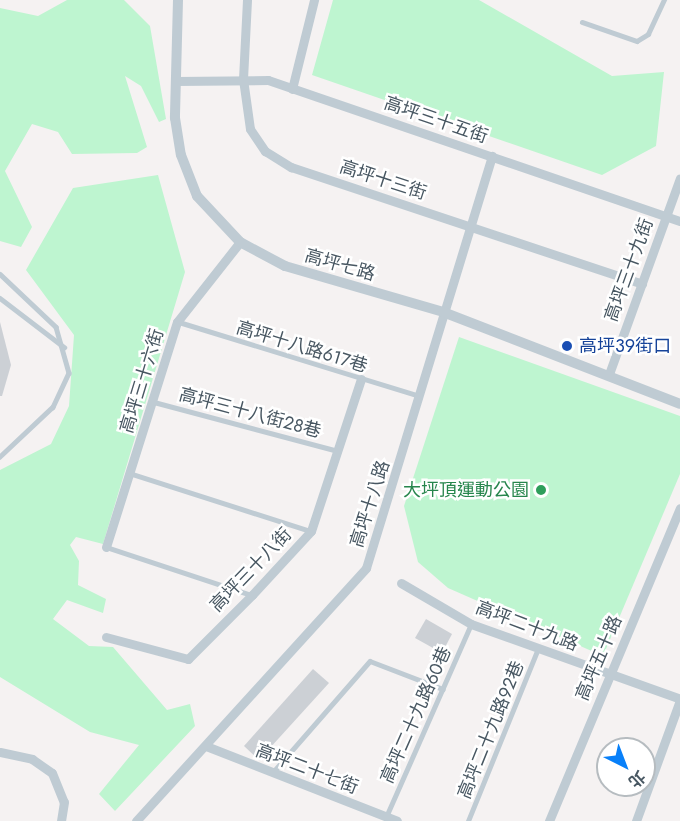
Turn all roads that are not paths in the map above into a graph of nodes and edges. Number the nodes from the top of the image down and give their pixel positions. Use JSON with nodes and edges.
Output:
{"nodes":[{"id":1,"x":178,"y":0,"type":"edge"},
{"id":2,"x":247,"y":0,"type":"edge"},
{"id":3,"x":314,"y":0,"type":"edge"},
{"id":4,"x":664,"y":0,"type":"edge"},
{"id":5,"x":582,"y":22,"type":"dead end"},
{"id":6,"x":243,"y":79,"type":"junction"},
{"id":7,"x":176,"y":81,"type":"junction"},
{"id":8,"x":292,"y":89,"type":"junction"},
{"id":9,"x":492,"y":156,"type":"junction"},
{"id":10,"x":680,"y":178,"type":"edge"},
{"id":11,"x":666,"y":215,"type":"junction"},
{"id":12,"x":680,"y":221,"type":"edge"},
{"id":13,"x":471,"y":226,"type":"junction"},
{"id":14,"x":240,"y":242,"type":"junction"},
{"id":15,"x":0,"y":274,"type":"edge"},
{"id":16,"x":642,"y":284,"type":"junction"},
{"id":17,"x":0,"y":298,"type":"edge"},
{"id":18,"x":443,"y":312,"type":"junction"},
{"id":19,"x":177,"y":321,"type":"junction"},
{"id":20,"x":64,"y":347,"type":"junction"},
{"id":21,"x":609,"y":374,"type":"junction"},
{"id":22,"x":361,"y":379,"type":"junction"},
{"id":23,"x":420,"y":396,"type":"junction"},
{"id":24,"x":154,"y":402,"type":"junction"},
{"id":25,"x":680,"y":404,"type":"edge"},
{"id":26,"x":338,"y":451,"type":"junction"},
{"id":27,"x":0,"y":457,"type":"edge"},
{"id":28,"x":132,"y":474,"type":"junction"},
{"id":29,"x":680,"y":508,"type":"edge"},
{"id":30,"x":311,"y":531,"type":"junction"},
{"id":31,"x":106,"y":547,"type":"joint"},
{"id":32,"x":401,"y":583,"type":"dead end"},
{"id":33,"x":252,"y":595,"type":"junction"},
{"id":34,"x":471,"y":624,"type":"junction"},
{"id":35,"x":106,"y":637,"type":"dead end"},
{"id":36,"x":538,"y":649,"type":"junction"},
{"id":37,"x":610,"y":674,"type":"junction"},
{"id":38,"x":443,"y":689,"type":"junction"},
{"id":39,"x":680,"y":699,"type":"edge"},
{"id":40,"x":206,"y":746,"type":"junction"},
{"id":41,"x":0,"y":752,"type":"edge"},
{"id":42,"x":273,"y":773,"type":"junction"},
{"id":43,"x":386,"y":817,"type":"junction"},
{"id":44,"x":61,"y":821,"type":"edge"},
{"id":45,"x":136,"y":821,"type":"edge"},
{"id":46,"x":397,"y":821,"type":"edge"},
{"id":47,"x":468,"y":821,"type":"edge"},
{"id":48,"x":549,"y":821,"type":"edge"},
{"id":49,"x":636,"y":821,"type":"edge"}],
"edges":[{"from":1,"to":7,"type":"street","name":"高坪七路"},
{"from":2,"to":6,"type":"street","name":"高坪十三街"},
{"from":3,"to":8,"type":"street"},
{"from":4,"to":5,"type":"lane"},
{"from":6,"to":7,"type":"street","name":"高坪三十五街"},
{"from":6,"to":8,"type":"street","name":"高坪三十五街"},
{"from":6,"to":13,"type":"street","name":"高坪十三街"},
{"from":7,"to":14,"type":"street","name":"高坪七路"},
{"from":8,"to":9,"type":"street","name":"高坪三十五街"},
{"from":9,"to":11,"type":"street","name":"高坪三十五街"},
{"from":9,"to":13,"type":"street","name":"高坪十八路"},
{"from":10,"to":11,"type":"street","name":"高坪三十九街"},
{"from":11,"to":12,"type":"street","name":"高坪三十五街"},
{"from":11,"to":16,"type":"street","name":"高坪三十九街"},
{"from":13,"to":16,"type":"street","name":"高坪十三街"},
{"from":13,"to":18,"type":"street","name":"高坪十八路"},
{"from":14,"to":18,"type":"street","name":"高坪七路"},
{"from":14,"to":19,"type":"street","name":"高坪三十六街"},
{"from":15,"to":20,"type":"lane"},
{"from":16,"to":21,"type":"street","name":"高坪三十九街"},
{"from":17,"to":20,"type":"lane"},
{"from":18,"to":21,"type":"street","name":"高坪七路"},
{"from":18,"to":23,"type":"street","name":"高坪十八路"},
{"from":19,"to":22,"type":"lane","name":"高坪十八路617巷"},
{"from":19,"to":24,"type":"street","name":"高坪三十六街"},
{"from":20,"to":27,"type":"lane"},
{"from":21,"to":25,"type":"street","name":"高坪七路"},
{"from":22,"to":23,"type":"lane","name":"高坪十八路617巷"},
{"from":22,"to":26,"type":"street","name":"高坪三十八街"},
{"from":23,"to":40,"type":"street","name":"高坪十八路"},
{"from":24,"to":26,"type":"lane","name":"高坪三十八街28巷"},
{"from":24,"to":28,"type":"street","name":"高坪三十六街"},
{"from":26,"to":30,"type":"street","name":"高坪三十八街"},
{"from":28,"to":30,"type":"lane"},
{"from":28,"to":31,"type":"street","name":"高坪三十六街"},
{"from":29,"to":37,"type":"street","name":"高坪五十路"},
{"from":30,"to":33,"type":"street","name":"高坪三十八街"},
{"from":31,"to":33,"type":"lane"},
{"from":32,"to":34,"type":"street","name":"高坪二十九路"},
{"from":33,"to":35,"type":"street","name":"高坪三十八街"},
{"from":34,"to":36,"type":"street","name":"高坪二十九路"},
{"from":34,"to":38,"type":"lane","name":"高坪二十九路60巷"},
{"from":36,"to":37,"type":"street","name":"高坪二十九路"},
{"from":36,"to":47,"type":"lane","name":"高坪二十九路92巷"},
{"from":37,"to":39,"type":"street","name":"高坪二十九路"},
{"from":37,"to":48,"type":"street","name":"高坪五十路"},
{"from":38,"to":42,"type":"lane"},
{"from":38,"to":43,"type":"lane","name":"高坪二十九路60巷"},
{"from":39,"to":49,"type":"street"},
{"from":40,"to":42,"type":"street","name":"高坪二十七街"},
{"from":40,"to":45,"type":"street","name":"高坪十八路"},
{"from":41,"to":44,"type":"street"},
{"from":42,"to":43,"type":"street","name":"高坪二十七街"},
{"from":43,"to":46,"type":"street","name":"高坪二十七街"}]}
